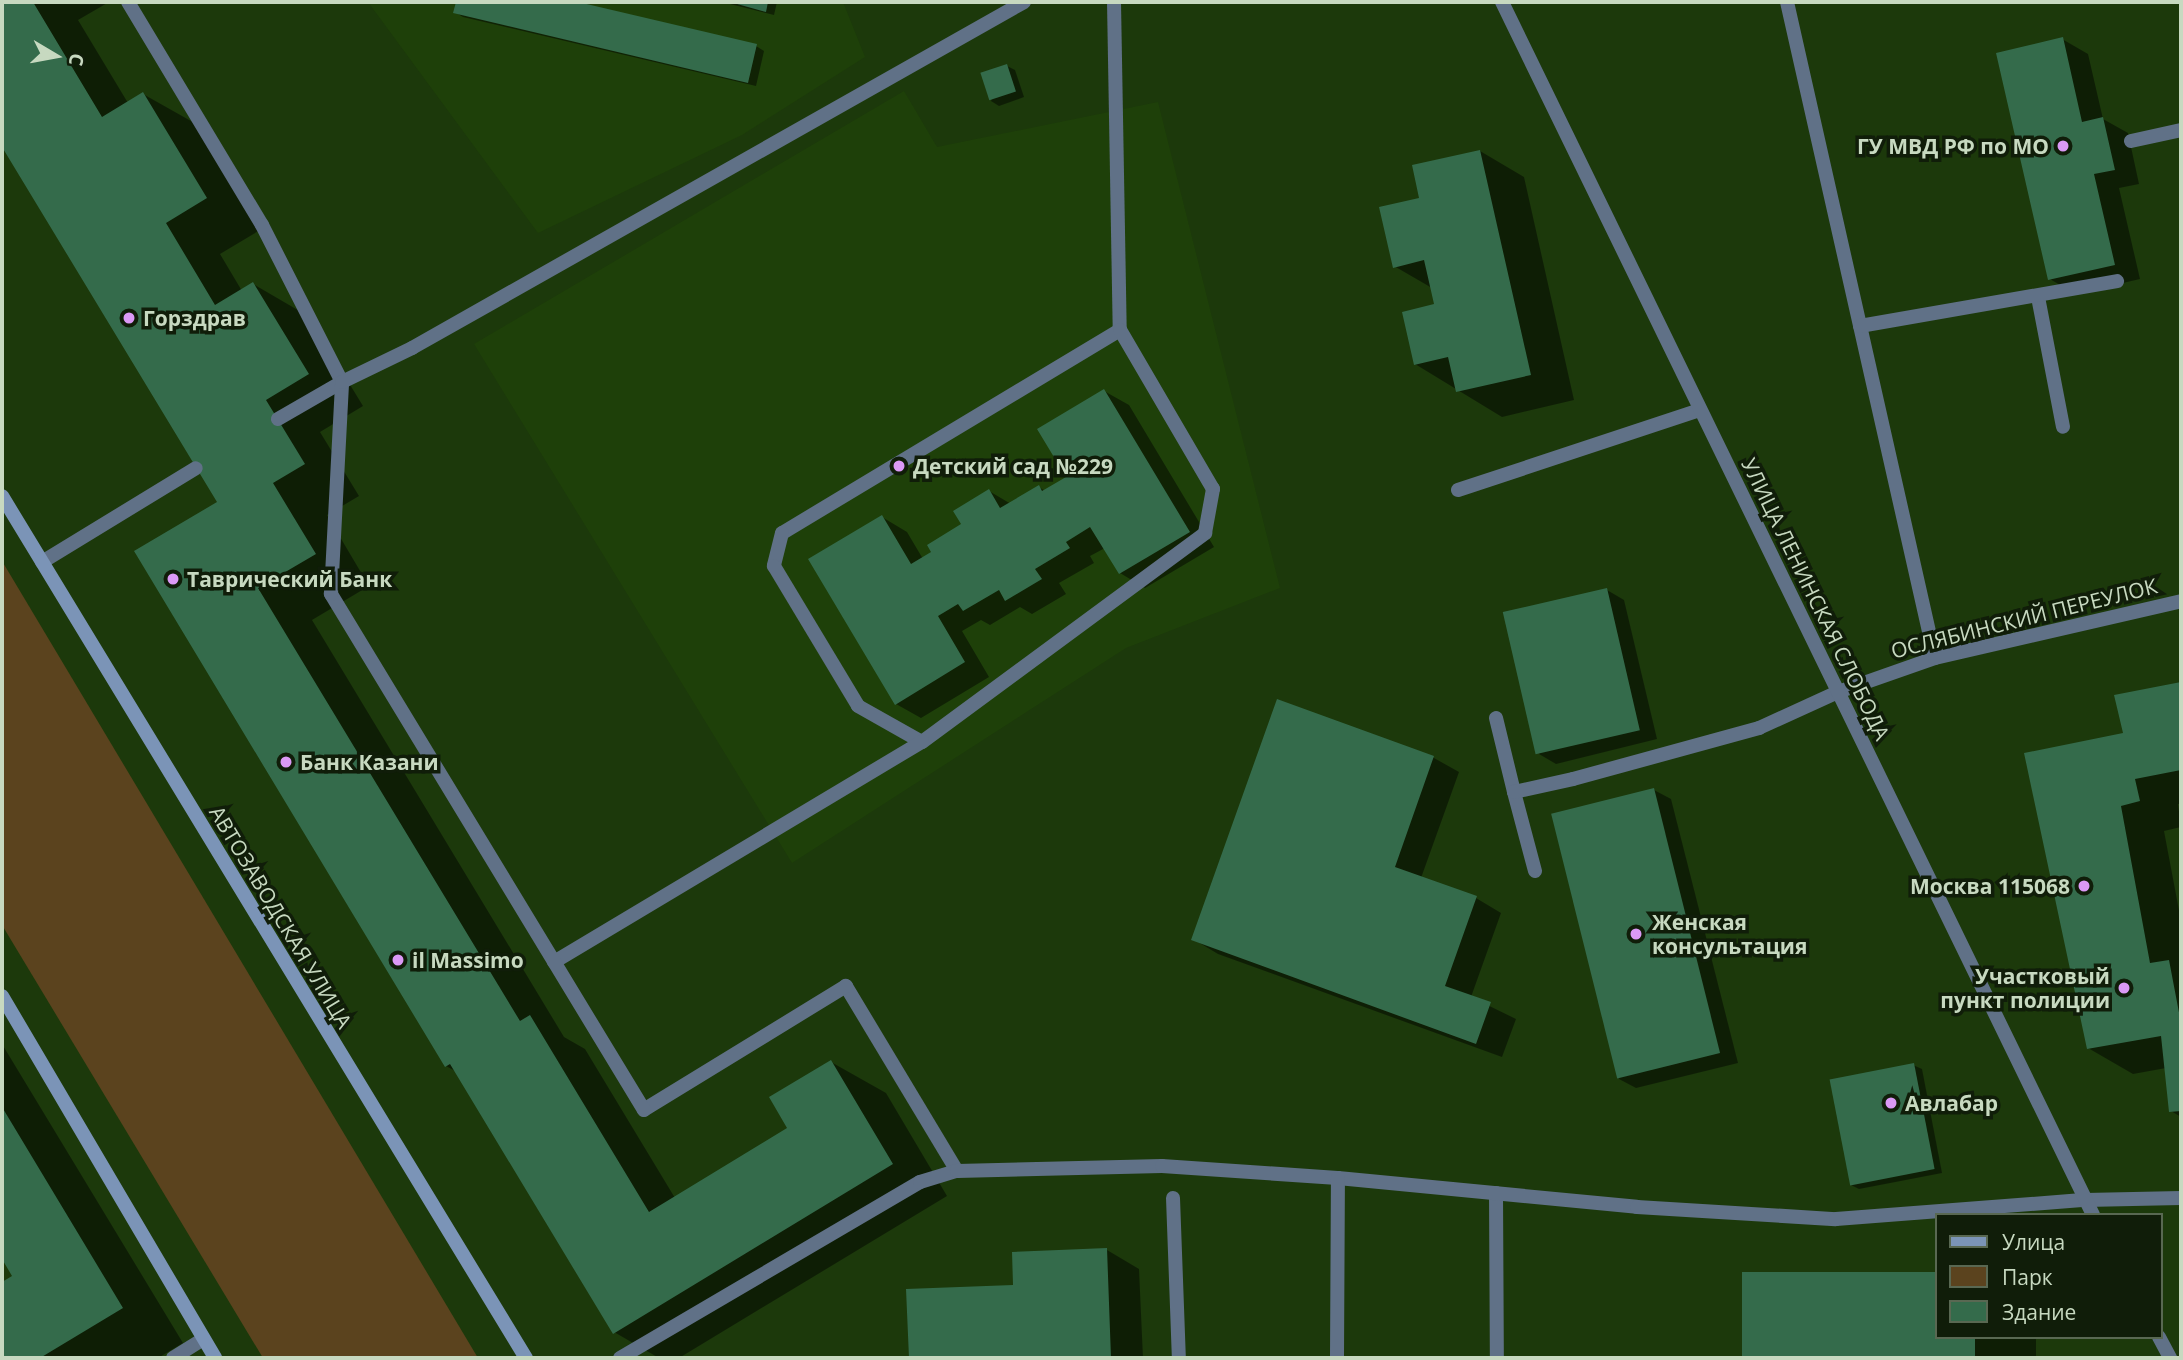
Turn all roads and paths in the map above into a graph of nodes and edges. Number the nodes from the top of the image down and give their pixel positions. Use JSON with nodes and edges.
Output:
{"nodes":[{"id":1,"x":128,"y":2,"type":"edge"},
{"id":2,"x":1024,"y":2,"type":"edge"},
{"id":3,"x":1114,"y":2,"type":"edge"},
{"id":4,"x":1502,"y":2,"type":"edge"},
{"id":5,"x":1787,"y":2,"type":"edge"},
{"id":6,"x":2181,"y":130,"type":"edge"},
{"id":7,"x":2131,"y":141,"type":"dead end"},
{"id":8,"x":2117,"y":281,"type":"dead end"},
{"id":9,"x":2038,"y":297,"type":"junction"},
{"id":10,"x":1860,"y":326,"type":"junction"},
{"id":11,"x":1120,"y":331,"type":"junction"},
{"id":12,"x":342,"y":382,"type":"junction"},
{"id":13,"x":1700,"y":410,"type":"junction"},
{"id":14,"x":278,"y":419,"type":"dead end"},
{"id":15,"x":2063,"y":427,"type":"dead end"},
{"id":16,"x":196,"y":468,"type":"dead end"},
{"id":17,"x":1458,"y":490,"type":"dead end"},
{"id":18,"x":2,"y":496,"type":"edge"},
{"id":19,"x":42,"y":562,"type":"junction"},
{"id":20,"x":2181,"y":601,"type":"edge"},
{"id":21,"x":1935,"y":658,"type":"junction"},
{"id":22,"x":1838,"y":692,"type":"junction"},
{"id":23,"x":1496,"y":718,"type":"dead end"},
{"id":24,"x":922,"y":742,"type":"junction"},
{"id":25,"x":1514,"y":792,"type":"junction"},
{"id":26,"x":1535,"y":872,"type":"dead end"},
{"id":27,"x":554,"y":962,"type":"junction"},
{"id":28,"x":2,"y":996,"type":"edge"},
{"id":29,"x":957,"y":1171,"type":"junction"},
{"id":30,"x":1338,"y":1178,"type":"junction"},
{"id":31,"x":1496,"y":1193,"type":"junction"},
{"id":32,"x":1173,"y":1198,"type":"dead end"},
{"id":33,"x":2181,"y":1198,"type":"edge"},
{"id":34,"x":2085,"y":1200,"type":"junction"},
{"id":35,"x":2092,"y":1213,"type":"edge"},
{"id":36,"x":204,"y":1339,"type":"junction"},
{"id":37,"x":2160,"y":1339,"type":"edge"},
{"id":38,"x":173,"y":1358,"type":"edge"},
{"id":39,"x":215,"y":1358,"type":"edge"},
{"id":40,"x":526,"y":1358,"type":"edge"},
{"id":41,"x":620,"y":1358,"type":"edge"},
{"id":42,"x":1179,"y":1358,"type":"edge"},
{"id":43,"x":1337,"y":1358,"type":"edge"},
{"id":44,"x":1497,"y":1358,"type":"edge"},
{"id":45,"x":2170,"y":1358,"type":"edge"}],
"edges":[{"from":1,"to":12,"type":"street"},
{"from":2,"to":12,"type":"street"},
{"from":3,"to":11,"type":"street"},
{"from":4,"to":13,"type":"street","name":"УЛИЦА ЛЕНИНСКАЯ СЛОБОДА"},
{"from":5,"to":10,"type":"street"},
{"from":6,"to":7,"type":"street"},
{"from":8,"to":9,"type":"street"},
{"from":9,"to":10,"type":"street"},
{"from":9,"to":15,"type":"street"},
{"from":10,"to":21,"type":"street"},
{"from":11,"to":24,"type":"street"},
{"from":11,"to":24,"type":"street"},
{"from":12,"to":14,"type":"street"},
{"from":12,"to":27,"type":"street"},
{"from":13,"to":17,"type":"street"},
{"from":13,"to":22,"type":"street","name":"УЛИЦА ЛЕНИНСКАЯ СЛОБОДА"},
{"from":16,"to":19,"type":"street"},
{"from":18,"to":19,"type":"main road","name":"АВТОЗАВОДСКАЯ УЛИЦА"},
{"from":19,"to":40,"type":"main road","name":"АВТОЗАВОДСКАЯ УЛИЦА"},
{"from":20,"to":21,"type":"street","name":"ОСЛЯБИНСКИЙ ПЕРЕУЛОК"},
{"from":21,"to":22,"type":"street","name":"ОСЛЯБИНСКИЙ ПЕРЕУЛОК"},
{"from":22,"to":25,"type":"street","name":"ОСЛЯБИНСКИЙ ПЕРЕУЛОК"},
{"from":22,"to":34,"type":"street","name":"УЛИЦА ЛЕНИНСКАЯ СЛОБОДА"},
{"from":23,"to":25,"type":"street"},
{"from":24,"to":27,"type":"street"},
{"from":25,"to":26,"type":"street"},
{"from":27,"to":29,"type":"street"},
{"from":28,"to":36,"type":"main road"},
{"from":29,"to":30,"type":"street"},
{"from":29,"to":41,"type":"street"},
{"from":30,"to":31,"type":"street"},
{"from":30,"to":43,"type":"street"},
{"from":31,"to":34,"type":"street"},
{"from":31,"to":44,"type":"street"},
{"from":32,"to":42,"type":"street"},
{"from":33,"to":34,"type":"street"},
{"from":34,"to":35,"type":"street","name":"УЛИЦА ЛЕНИНСКАЯ СЛОБОДА"},
{"from":36,"to":38,"type":"street"},
{"from":36,"to":39,"type":"main road"},
{"from":37,"to":45,"type":"street"}]}
